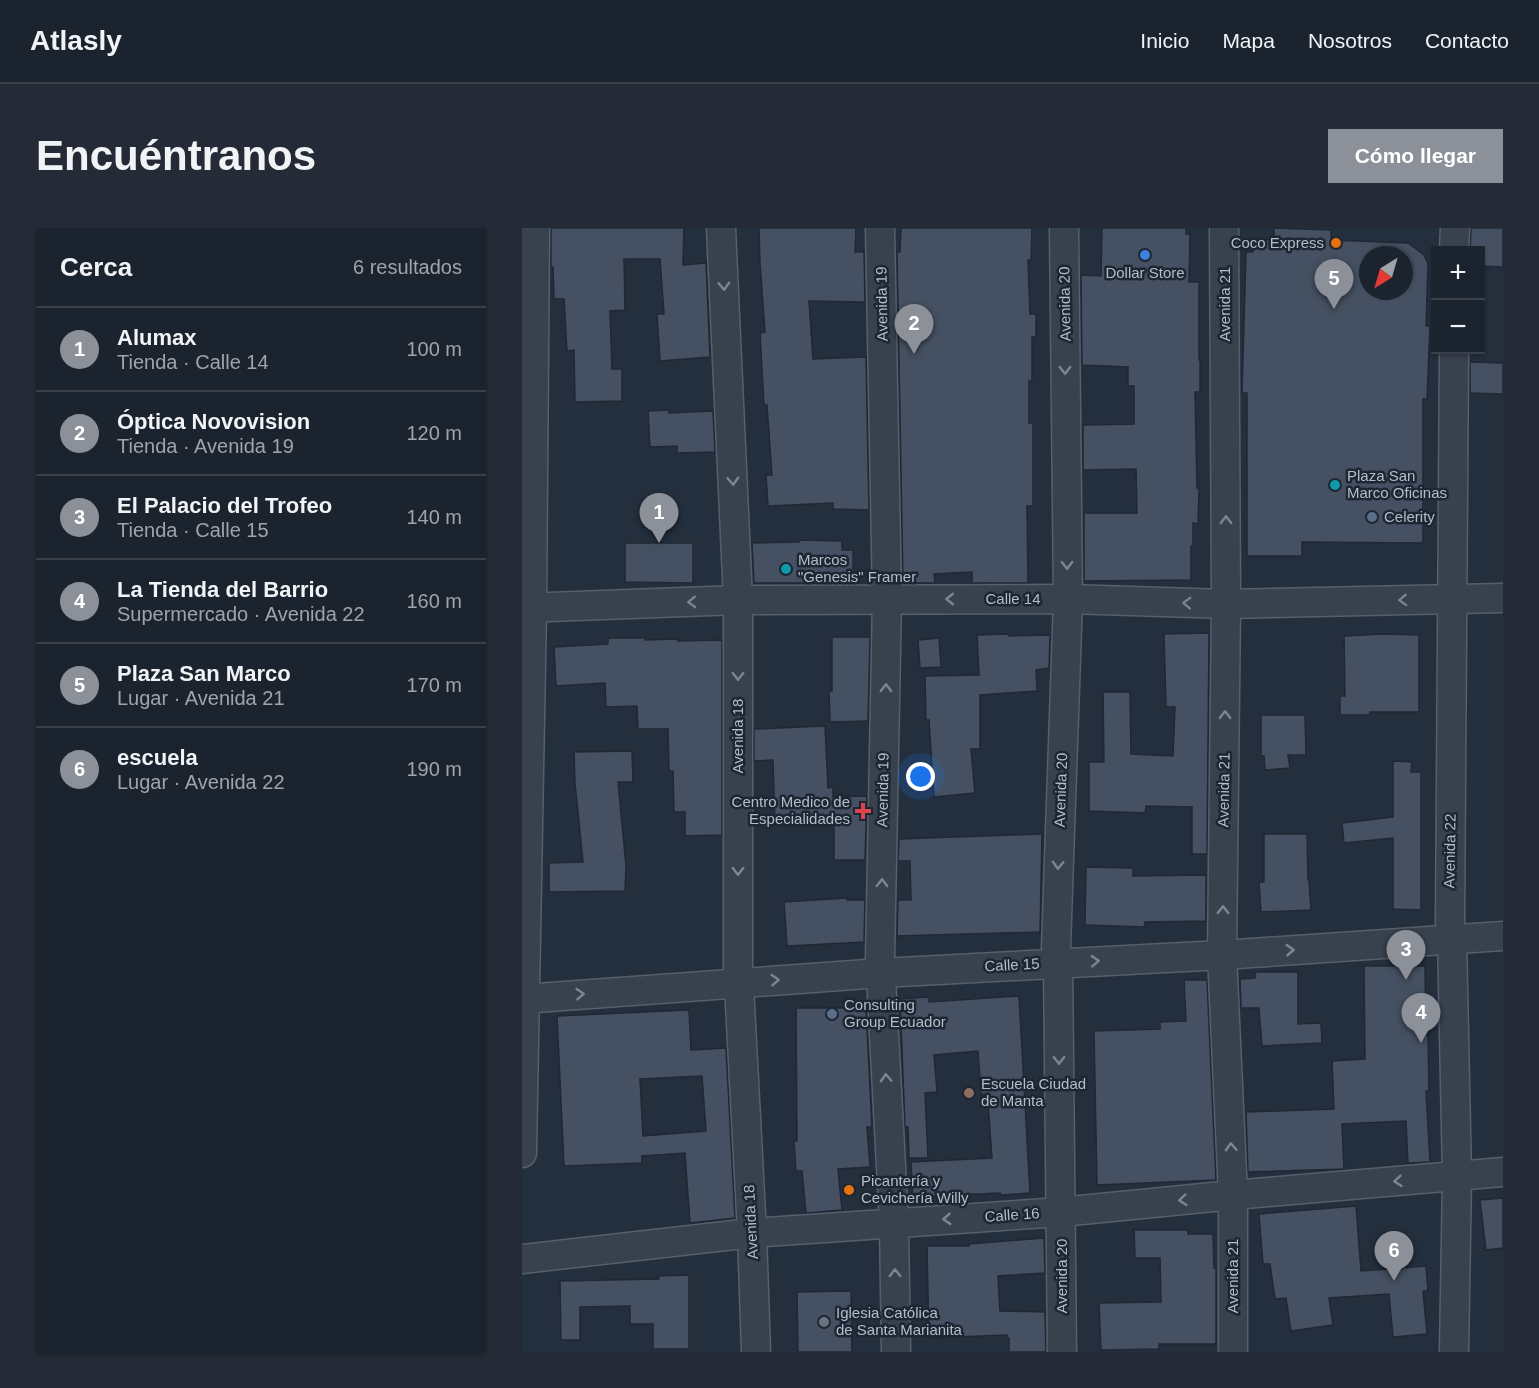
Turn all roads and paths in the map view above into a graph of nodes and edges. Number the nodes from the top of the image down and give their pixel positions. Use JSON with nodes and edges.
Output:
{"nodes":[{"id":1,"x":535,"y":228,"type":"edge"},
{"id":2,"x":721,"y":228,"type":"edge"},
{"id":3,"x":880,"y":228,"type":"edge"},
{"id":4,"x":1064,"y":228,"type":"edge"},
{"id":5,"x":1224,"y":228,"type":"edge"},
{"id":6,"x":1455,"y":228,"type":"edge"},
{"id":7,"x":1454,"y":246,"type":"edge"},
{"id":8,"x":1454,"y":354,"type":"edge"},
{"id":9,"x":1503,"y":598,"type":"edge"},
{"id":10,"x":887,"y":599,"type":"junction"},
{"id":11,"x":1068,"y":599,"type":"junction"},
{"id":12,"x":1453,"y":599,"type":"junction"},
{"id":13,"x":738,"y":600,"type":"junction"},
{"id":14,"x":1226,"y":604,"type":"junction"},
{"id":15,"x":527,"y":608,"type":"edge"},
{"id":16,"x":1503,"y":936,"type":"edge"},
{"id":17,"x":1452,"y":938,"type":"junction"},
{"id":18,"x":1222,"y":955,"type":"junction"},
{"id":19,"x":1058,"y":963,"type":"junction"},
{"id":20,"x":881,"y":973,"type":"junction"},
{"id":21,"x":738,"y":982,"type":"junction"},
{"id":22,"x":524,"y":999,"type":"edge"},
{"id":23,"x":522,"y":1153,"type":"edge"},
{"id":24,"x":1503,"y":1172,"type":"edge"},
{"id":25,"x":1457,"y":1176,"type":"junction"},
{"id":26,"x":1233,"y":1195,"type":"junction"},
{"id":27,"x":1061,"y":1212,"type":"junction"},
{"id":28,"x":894,"y":1223,"type":"junction"},
{"id":29,"x":752,"y":1233,"type":"junction"},
{"id":30,"x":522,"y":1258,"type":"edge"},
{"id":31,"x":756,"y":1352,"type":"edge"},
{"id":32,"x":896,"y":1352,"type":"edge"},
{"id":33,"x":1062,"y":1352,"type":"edge"},
{"id":34,"x":1233,"y":1352,"type":"edge"},
{"id":35,"x":1454,"y":1352,"type":"edge"}],
"edges":[{"from":1,"to":15,"type":"street"},
{"from":2,"to":13,"type":"street","name":"Avenida 18","one_way":true},
{"from":3,"to":10,"type":"street","name":"Avenida 19"},
{"from":4,"to":11,"type":"street","name":"Avenida 20","one_way":true},
{"from":14,"to":5,"type":"street","name":"Avenida 21","one_way":true},
{"from":6,"to":7,"type":"street"},
{"from":8,"to":12,"type":"street","name":"Avenida 22"},
{"from":9,"to":12,"type":"street","name":"Calle 14"},
{"from":11,"to":10,"type":"street","name":"Calle 14","one_way":true},
{"from":10,"to":13,"type":"street","name":"Calle 14"},
{"from":20,"to":10,"type":"street","name":"Avenida 19","one_way":true},
{"from":14,"to":11,"type":"street","name":"Calle 14","one_way":true},
{"from":11,"to":19,"type":"street","name":"Avenida 20","one_way":true},
{"from":12,"to":14,"type":"street","name":"Calle 14","one_way":true},
{"from":12,"to":17,"type":"street","name":"Avenida 22"},
{"from":13,"to":15,"type":"street","name":"Calle 14","one_way":true},
{"from":13,"to":21,"type":"street","name":"Avenida 18","one_way":true},
{"from":18,"to":14,"type":"street","name":"Avenida 21","one_way":true},
{"from":15,"to":22,"type":"street"},
{"from":16,"to":17,"type":"street","name":"Calle 15"},
{"from":18,"to":17,"type":"street","name":"Calle 15","one_way":true},
{"from":17,"to":25,"type":"street","name":"Avenida 22"},
{"from":19,"to":18,"type":"street","name":"Calle 15","one_way":true},
{"from":26,"to":18,"type":"street","name":"Avenida 21","one_way":true},
{"from":19,"to":20,"type":"street","name":"Calle 15"},
{"from":19,"to":27,"type":"street","name":"Avenida 20","one_way":true},
{"from":21,"to":20,"type":"street","name":"Calle 15","one_way":true},
{"from":28,"to":20,"type":"street","name":"Avenida 19","one_way":true},
{"from":22,"to":21,"type":"street","name":"Calle 15","one_way":true},
{"from":21,"to":29,"type":"street","name":"Avenida 18"},
{"from":22,"to":23,"type":"street"},
{"from":24,"to":25,"type":"street","name":"Calle 16"},
{"from":25,"to":26,"type":"street","name":"Calle 16","one_way":true},
{"from":25,"to":35,"type":"street","name":"Avenida 22"},
{"from":26,"to":27,"type":"street","name":"Calle 16","one_way":true},
{"from":26,"to":34,"type":"street","name":"Avenida 21"},
{"from":27,"to":28,"type":"street","name":"Calle 16","one_way":true},
{"from":27,"to":33,"type":"street","name":"Avenida 20"},
{"from":28,"to":29,"type":"street","name":"Calle 16"},
{"from":32,"to":28,"type":"street","name":"Avenida 19","one_way":true},
{"from":29,"to":30,"type":"street","name":"Calle 16"},
{"from":29,"to":31,"type":"street","name":"Avenida 18"}]}
